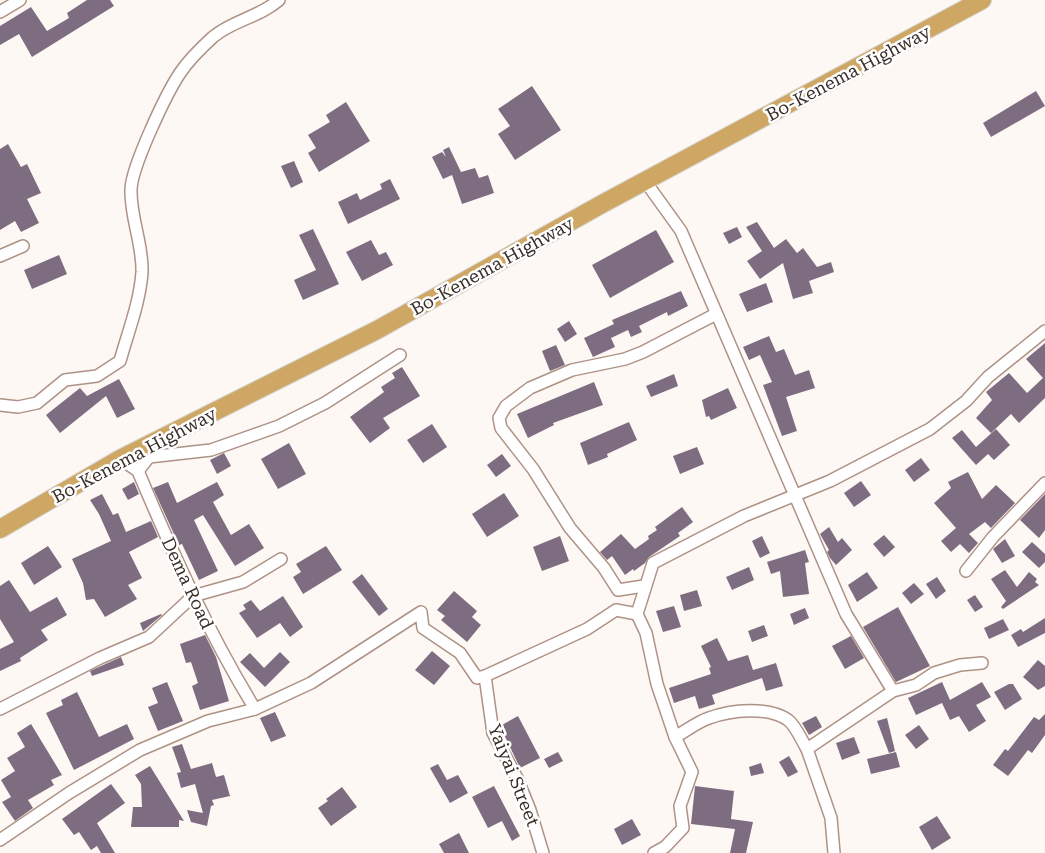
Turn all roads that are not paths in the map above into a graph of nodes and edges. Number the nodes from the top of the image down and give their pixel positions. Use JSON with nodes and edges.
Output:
{"nodes":[{"id":1,"x":20,"y":0,"type":"edge"},
{"id":2,"x":279,"y":0,"type":"edge"},
{"id":3,"x":982,"y":0,"type":"edge"},
{"id":4,"x":0,"y":12,"type":"edge"},
{"id":5,"x":645,"y":182,"type":"junction"},
{"id":6,"x":23,"y":246,"type":"dead end"},
{"id":7,"x":0,"y":256,"type":"edge"},
{"id":8,"x":716,"y":314,"type":"junction"},
{"id":9,"x":1045,"y":331,"type":"edge"},
{"id":10,"x":400,"y":355,"type":"dead end"},
{"id":11,"x":0,"y":405,"type":"edge"},
{"id":12,"x":120,"y":459,"type":"junction"},
{"id":13,"x":138,"y":471,"type":"junction"},
{"id":14,"x":1045,"y":483,"type":"edge"},
{"id":15,"x":795,"y":494,"type":"junction"},
{"id":16,"x":0,"y":529,"type":"edge"},
{"id":17,"x":281,"y":559,"type":"dead end"},
{"id":18,"x":966,"y":571,"type":"dead end"},
{"id":19,"x":644,"y":586,"type":"junction"},
{"id":20,"x":618,"y":590,"type":"junction"},
{"id":21,"x":193,"y":596,"type":"junction"},
{"id":22,"x":616,"y":610,"type":"junction"},
{"id":23,"x":638,"y":614,"type":"junction"},
{"id":24,"x":982,"y":663,"type":"dead end"},
{"id":25,"x":485,"y":676,"type":"junction"},
{"id":26,"x":892,"y":692,"type":"junction"},
{"id":27,"x":0,"y":709,"type":"edge"},
{"id":28,"x":255,"y":709,"type":"junction"},
{"id":29,"x":675,"y":737,"type":"junction"},
{"id":30,"x":807,"y":749,"type":"junction"},
{"id":31,"x":0,"y":840,"type":"edge"},
{"id":32,"x":543,"y":853,"type":"edge"},
{"id":33,"x":654,"y":853,"type":"edge"},
{"id":34,"x":834,"y":853,"type":"edge"}],
"edges":[{"from":1,"to":4,"type":"street"},
{"from":2,"to":11,"type":"street"},
{"from":3,"to":5,"type":"highway","name":"Bo-Kenema Highway"},
{"from":5,"to":8,"type":"street"},
{"from":5,"to":12,"type":"highway","name":"Bo-Kenema Highway"},
{"from":6,"to":7,"type":"street"},
{"from":8,"to":15,"type":"street"},
{"from":8,"to":20,"type":"street"},
{"from":9,"to":15,"type":"street"},
{"from":10,"to":13,"type":"street"},
{"from":12,"to":13,"type":"street"},
{"from":12,"to":16,"type":"highway","name":"Bo-Kenema Highway"},
{"from":13,"to":21,"type":"street","name":"Dema Road"},
{"from":14,"to":18,"type":"street"},
{"from":15,"to":19,"type":"street"},
{"from":15,"to":26,"type":"street"},
{"from":17,"to":21,"type":"street"},
{"from":19,"to":20,"type":"street"},
{"from":19,"to":23,"type":"street"},
{"from":20,"to":22,"type":"street"},
{"from":21,"to":27,"type":"street"},
{"from":21,"to":28,"type":"street","name":"Dema Road"},
{"from":22,"to":23,"type":"street"},
{"from":22,"to":25,"type":"street"},
{"from":23,"to":29,"type":"street"},
{"from":24,"to":26,"type":"street"},
{"from":25,"to":28,"type":"street"},
{"from":25,"to":32,"type":"street","name":"Yaiyai Street"},
{"from":26,"to":30,"type":"street"},
{"from":28,"to":31,"type":"street"},
{"from":29,"to":30,"type":"street"},
{"from":29,"to":33,"type":"street"},
{"from":30,"to":34,"type":"street"}]}
